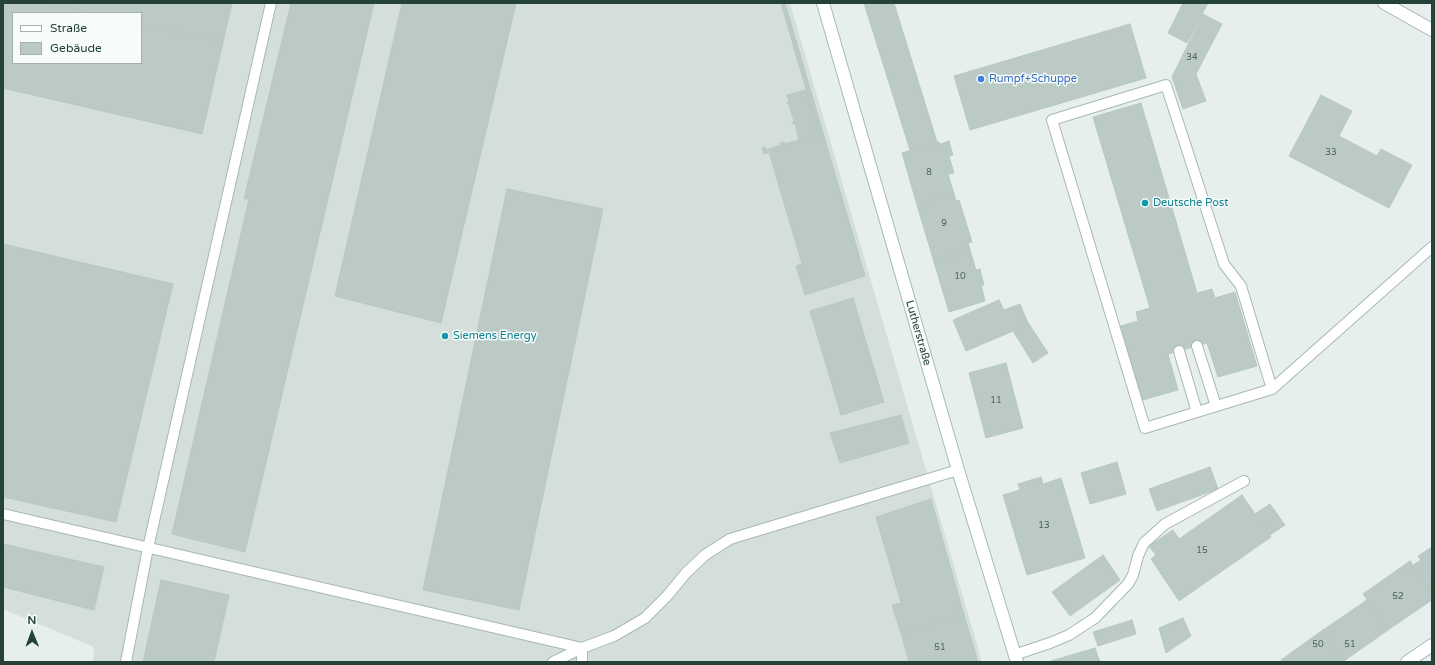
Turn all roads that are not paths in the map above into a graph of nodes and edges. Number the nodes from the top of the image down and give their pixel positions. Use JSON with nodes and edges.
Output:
{"nodes":[{"id":1,"x":271,"y":3,"type":"edge"},
{"id":2,"x":824,"y":3,"type":"edge"},
{"id":3,"x":1384,"y":3,"type":"edge"},
{"id":4,"x":1432,"y":30,"type":"edge"},
{"id":5,"x":1432,"y":247,"type":"edge"},
{"id":6,"x":1197,"y":346,"type":"dead end"},
{"id":7,"x":1179,"y":351,"type":"dead end"},
{"id":8,"x":1272,"y":389,"type":"junction"},
{"id":9,"x":1216,"y":406,"type":"junction"},
{"id":10,"x":1197,"y":412,"type":"junction"},
{"id":11,"x":958,"y":470,"type":"junction"},
{"id":12,"x":1244,"y":481,"type":"dead end"},
{"id":13,"x":3,"y":514,"type":"edge"},
{"id":14,"x":148,"y":548,"type":"junction"},
{"id":15,"x":1432,"y":644,"type":"edge"},
{"id":16,"x":582,"y":648,"type":"junction"},
{"id":17,"x":1016,"y":658,"type":"edge"},
{"id":18,"x":126,"y":662,"type":"edge"},
{"id":19,"x":553,"y":662,"type":"edge"},
{"id":20,"x":582,"y":662,"type":"edge"},
{"id":21,"x":1407,"y":662,"type":"edge"}],
"edges":[{"from":1,"to":14,"type":"lane"},
{"from":2,"to":11,"type":"street","name":"Lutherstraße"},
{"from":3,"to":4,"type":"street"},
{"from":5,"to":8,"type":"lane"},
{"from":6,"to":9,"type":"lane"},
{"from":7,"to":10,"type":"lane"},
{"from":8,"to":9,"type":"lane"},
{"from":8,"to":10,"type":"lane"},
{"from":9,"to":10,"type":"lane"},
{"from":11,"to":16,"type":"lane"},
{"from":11,"to":17,"type":"street","name":"Lutherstraße"},
{"from":12,"to":17,"type":"lane"},
{"from":13,"to":14,"type":"lane"},
{"from":14,"to":16,"type":"lane"},
{"from":14,"to":18,"type":"lane"},
{"from":15,"to":21,"type":"street"},
{"from":16,"to":19,"type":"lane"},
{"from":16,"to":20,"type":"lane"}]}
